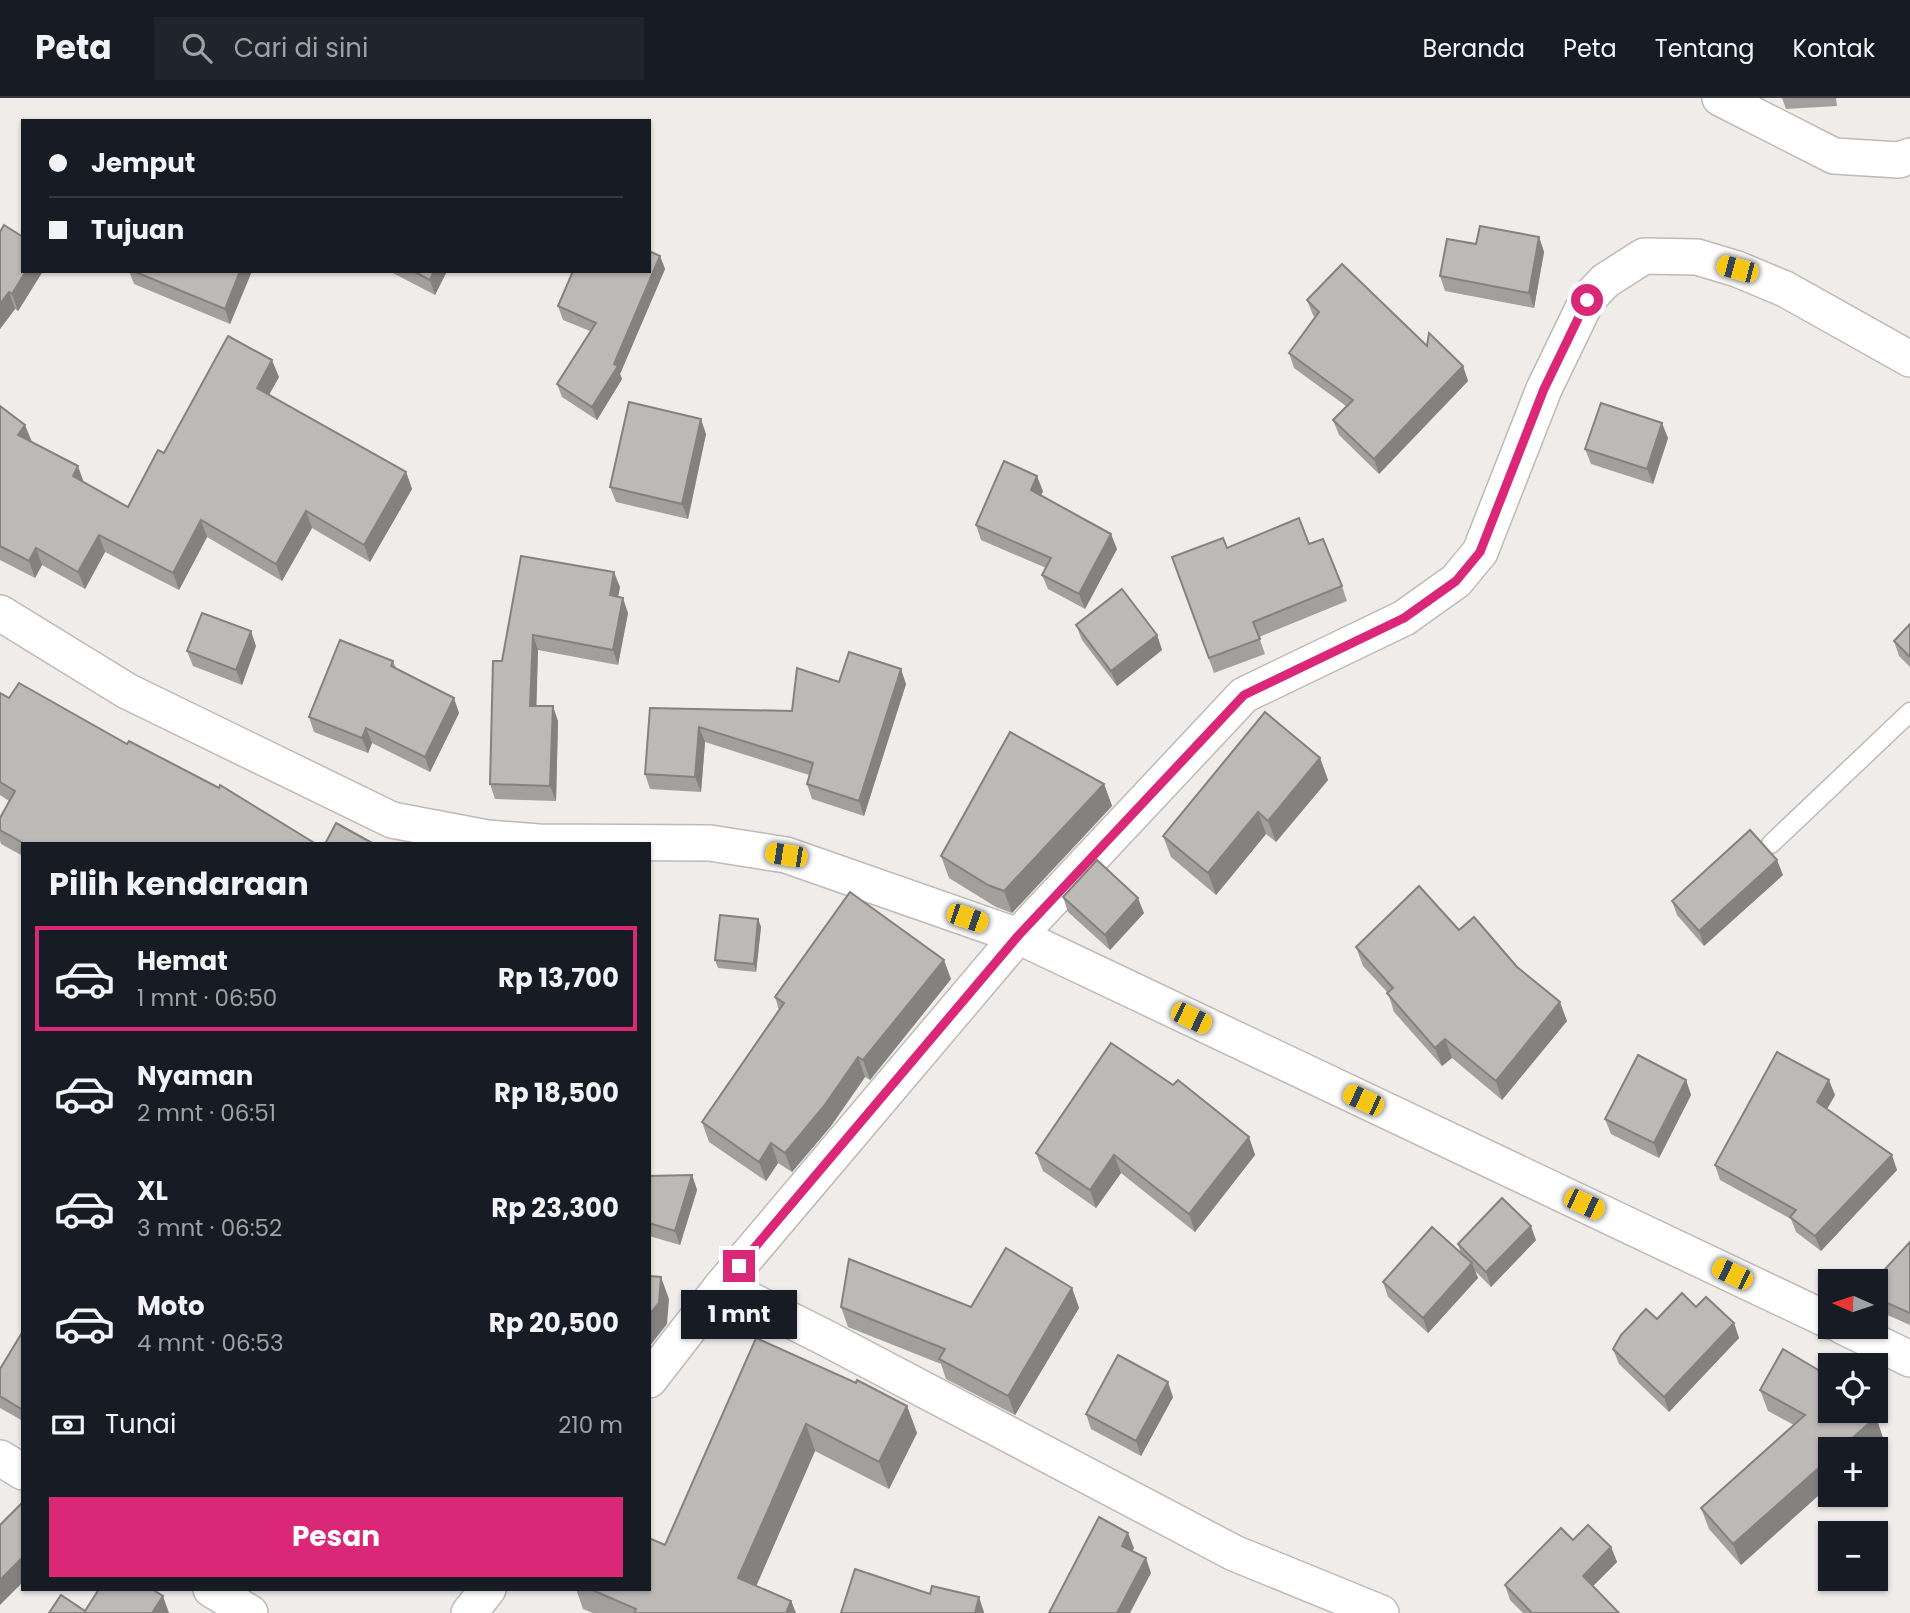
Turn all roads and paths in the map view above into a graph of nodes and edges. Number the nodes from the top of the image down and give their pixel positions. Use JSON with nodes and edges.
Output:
{"nodes":[{"id":1,"x":1720,"y":98,"type":"edge"},
{"id":2,"x":1910,"y":156,"type":"edge"},
{"id":3,"x":1910,"y":359,"type":"edge"},
{"id":4,"x":0,"y":613,"type":"edge"},
{"id":5,"x":1910,"y":712,"type":"edge"},
{"id":6,"x":540,"y":842,"type":"edge"},
{"id":7,"x":651,"y":843,"type":"edge"},
{"id":8,"x":1772,"y":844,"type":"dead end"},
{"id":9,"x":1018,"y":936,"type":"junction"},
{"id":10,"x":722,"y":1286,"type":"junction"},
{"id":11,"x":1818,"y":1315,"type":"edge"},
{"id":12,"x":1869,"y":1339,"type":"edge"},
{"id":13,"x":1910,"y":1359,"type":"edge"},
{"id":14,"x":651,"y":1377,"type":"edge"},
{"id":15,"x":0,"y":1458,"type":"edge"},
{"id":16,"x":21,"y":1471,"type":"edge"},
{"id":17,"x":214,"y":1591,"type":"edge"},
{"id":18,"x":486,"y":1591,"type":"edge"},
{"id":19,"x":250,"y":1613,"type":"edge"},
{"id":20,"x":469,"y":1613,"type":"edge"},
{"id":21,"x":1381,"y":1613,"type":"edge"}],
"edges":[{"from":1,"to":2,"type":"street"},
{"from":3,"to":9,"type":"street"},
{"from":4,"to":6,"type":"street"},
{"from":5,"to":8,"type":"lane"},
{"from":7,"to":9,"type":"street"},
{"from":9,"to":10,"type":"street"},
{"from":9,"to":11,"type":"street"},
{"from":10,"to":14,"type":"street"},
{"from":10,"to":21,"type":"street"},
{"from":12,"to":13,"type":"street"},
{"from":15,"to":16,"type":"street"},
{"from":17,"to":19,"type":"street"},
{"from":18,"to":20,"type":"street"}]}
